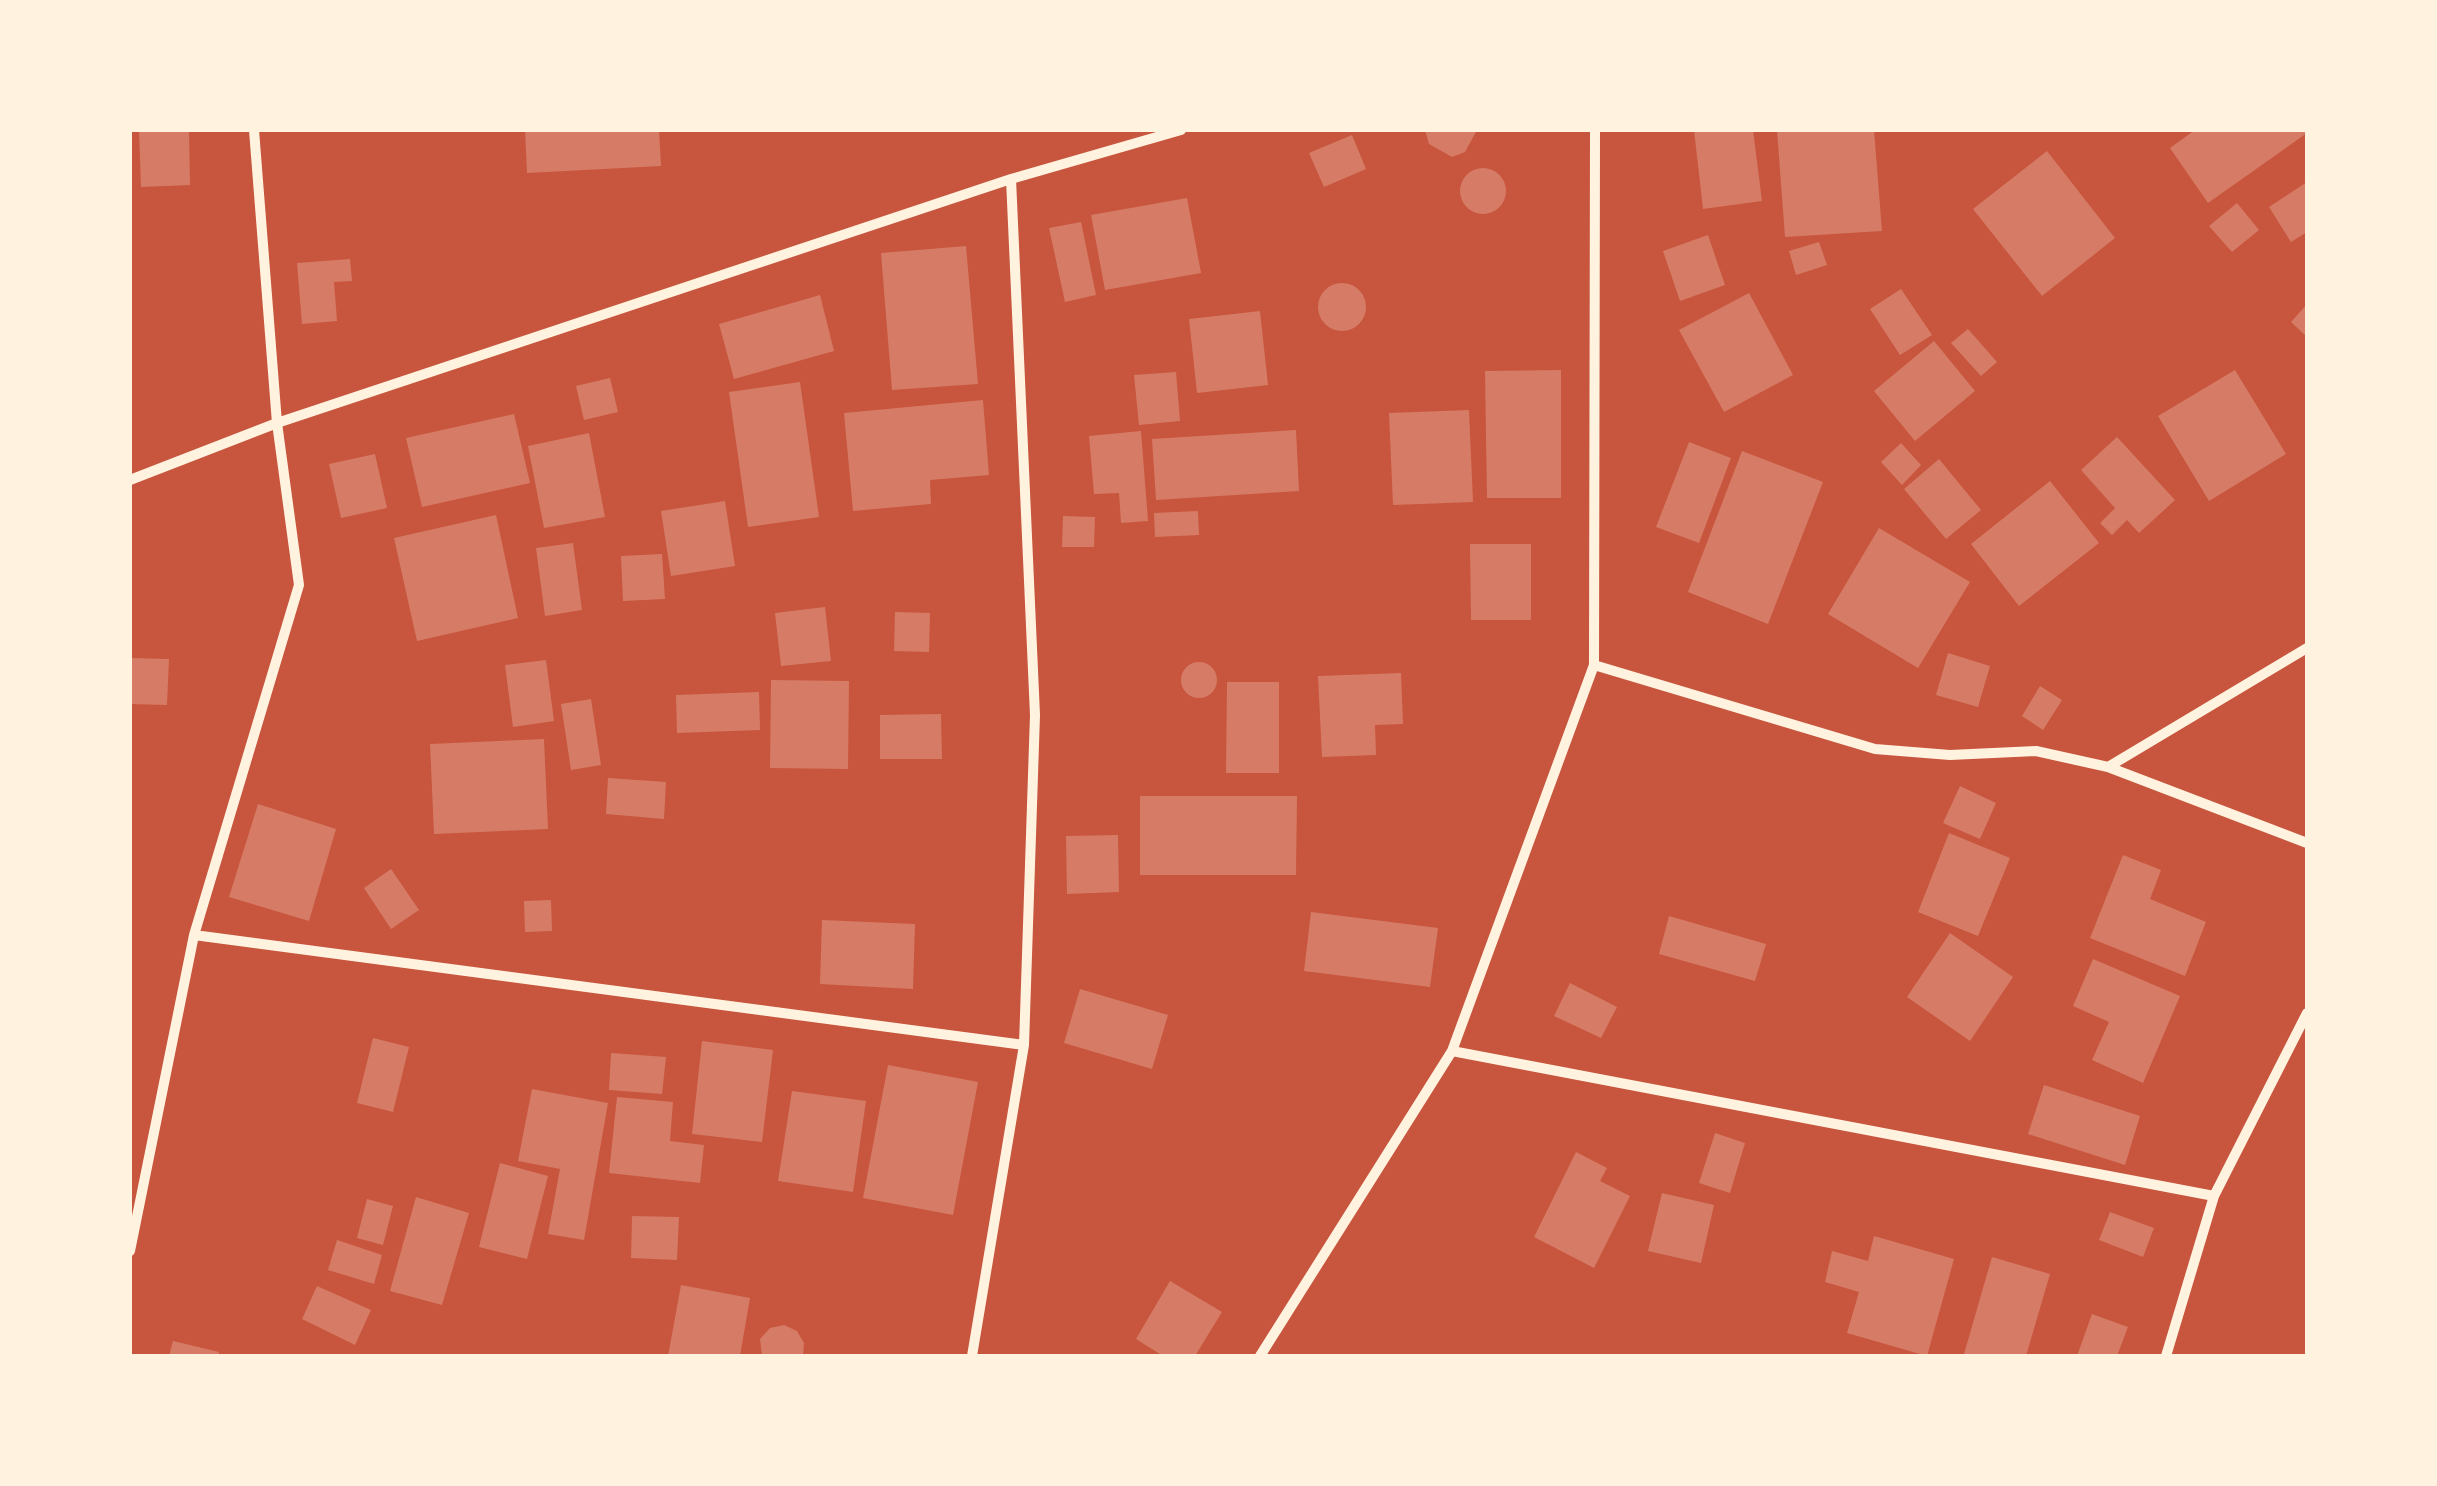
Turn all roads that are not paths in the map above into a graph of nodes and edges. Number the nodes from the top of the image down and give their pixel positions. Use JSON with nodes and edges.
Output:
{"nodes":[{"id":1,"x":254,"y":130,"type":"edge"},
{"id":2,"x":1181,"y":130,"type":"edge"},
{"id":3,"x":1595,"y":130,"type":"edge"},
{"id":4,"x":1011,"y":179,"type":"junction"},
{"id":5,"x":277,"y":424,"type":"junction"},
{"id":6,"x":130,"y":480,"type":"edge"},
{"id":7,"x":2307,"y":648,"type":"edge"},
{"id":8,"x":1594,"y":665,"type":"junction"},
{"id":9,"x":2108,"y":767,"type":"junction"},
{"id":10,"x":2307,"y":843,"type":"edge"},
{"id":11,"x":194,"y":935,"type":"junction"},
{"id":12,"x":2307,"y":1013,"type":"edge"},
{"id":13,"x":1024,"y":1046,"type":"junction"},
{"id":14,"x":1452,"y":1051,"type":"junction"},
{"id":15,"x":2214,"y":1196,"type":"junction"},
{"id":16,"x":130,"y":1251,"type":"edge"},
{"id":17,"x":972,"y":1356,"type":"edge"},
{"id":18,"x":1260,"y":1356,"type":"edge"},
{"id":19,"x":2166,"y":1356,"type":"edge"}],
"edges":[{"from":1,"to":5,"type":"street"},
{"from":2,"to":4,"type":"street"},
{"from":3,"to":8,"type":"street"},
{"from":4,"to":5,"type":"street"},
{"from":4,"to":13,"type":"street"},
{"from":5,"to":6,"type":"street"},
{"from":5,"to":11,"type":"street"},
{"from":7,"to":9,"type":"street"},
{"from":8,"to":9,"type":"street"},
{"from":8,"to":14,"type":"street"},
{"from":9,"to":10,"type":"street"},
{"from":11,"to":13,"type":"street"},
{"from":11,"to":16,"type":"street"},
{"from":12,"to":15,"type":"street"},
{"from":13,"to":17,"type":"street"},
{"from":14,"to":15,"type":"street"},
{"from":14,"to":18,"type":"street"},
{"from":15,"to":19,"type":"street"}]}
